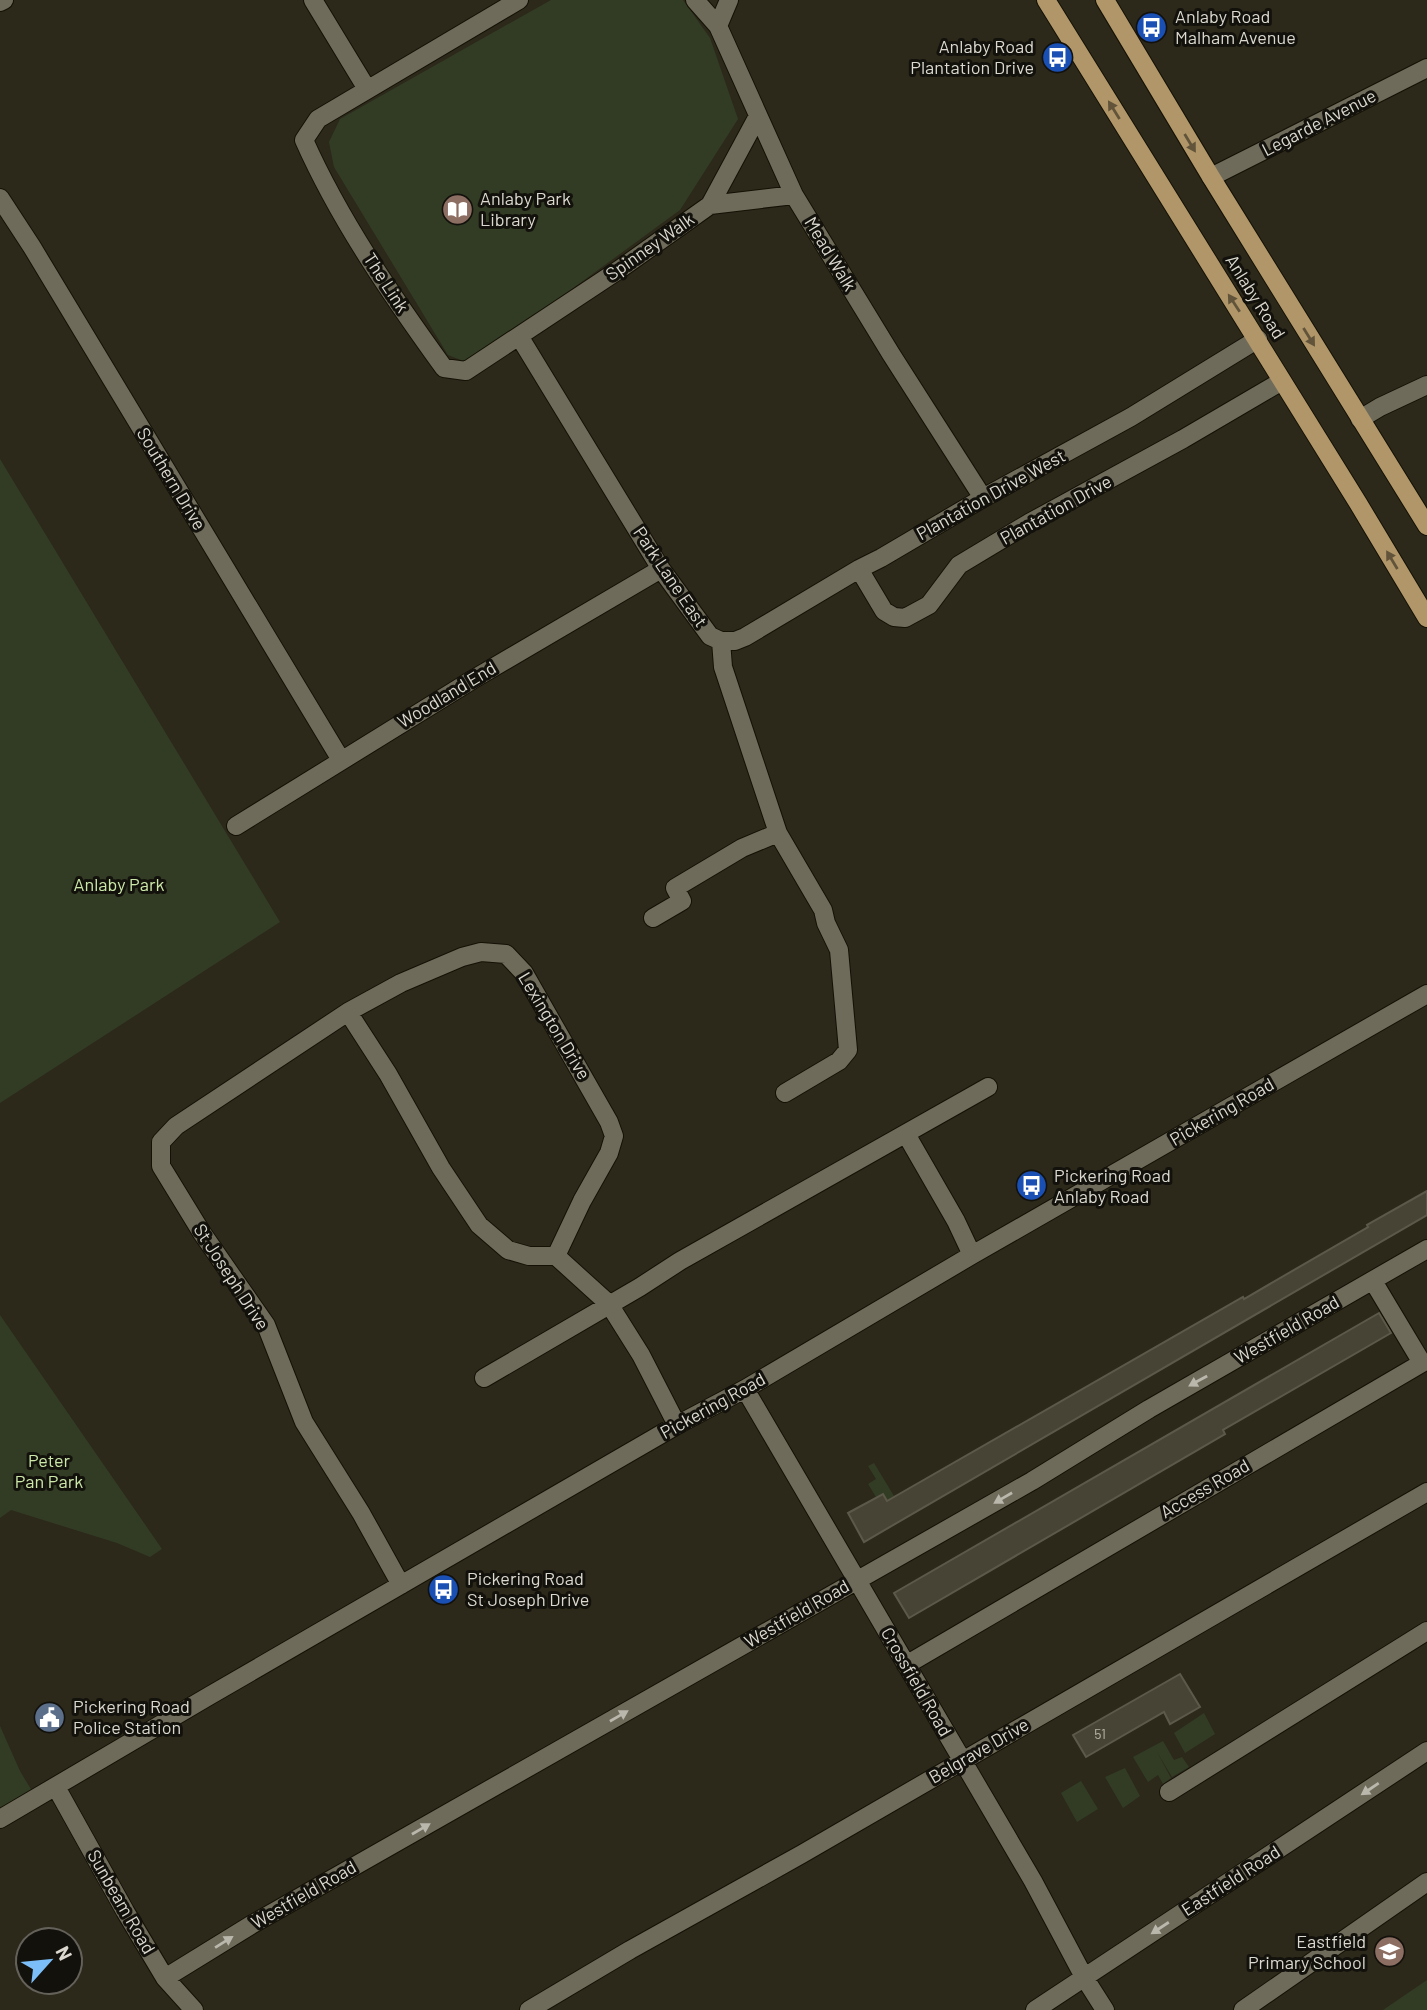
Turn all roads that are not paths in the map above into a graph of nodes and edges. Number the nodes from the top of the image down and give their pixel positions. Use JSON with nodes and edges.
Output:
{"nodes":[{"id":1,"x":313,"y":0,"type":"edge"},
{"id":2,"x":519,"y":0,"type":"edge"},
{"id":3,"x":695,"y":0,"type":"edge"},
{"id":4,"x":729,"y":0,"type":"edge"},
{"id":5,"x":1046,"y":0,"type":"edge"},
{"id":6,"x":1105,"y":0,"type":"edge"},
{"id":7,"x":718,"y":26,"type":"junction"},
{"id":8,"x":1427,"y":68,"type":"edge"},
{"id":9,"x":368,"y":89,"type":"junction"},
{"id":10,"x":758,"y":116,"type":"junction"},
{"id":11,"x":1211,"y":177,"type":"junction"},
{"id":12,"x":794,"y":195,"type":"junction"},
{"id":13,"x":0,"y":198,"type":"edge"},
{"id":14,"x":709,"y":205,"type":"junction"},
{"id":15,"x":519,"y":336,"type":"junction"},
{"id":16,"x":1258,"y":340,"type":"junction"},
{"id":17,"x":1282,"y":381,"type":"junction"},
{"id":18,"x":1427,"y":385,"type":"edge"},
{"id":19,"x":1360,"y":419,"type":"junction"},
{"id":20,"x":983,"y":498,"type":"junction"},
{"id":21,"x":1427,"y":526,"type":"edge"},
{"id":22,"x":661,"y":569,"type":"junction"},
{"id":23,"x":859,"y":569,"type":"junction"},
{"id":24,"x":1427,"y":618,"type":"edge"},
{"id":25,"x":722,"y":641,"type":"junction"},
{"id":26,"x":341,"y":760,"type":"junction"},
{"id":27,"x":236,"y":825,"type":"dead end"},
{"id":28,"x":778,"y":833,"type":"junction"},
{"id":29,"x":653,"y":918,"type":"dead end"},
{"id":30,"x":1427,"y":994,"type":"edge"},
{"id":31,"x":348,"y":1012,"type":"junction"},
{"id":32,"x":286,"y":1053,"type":"joint"},
{"id":33,"x":988,"y":1087,"type":"dead end"},
{"id":34,"x":785,"y":1093,"type":"dead end"},
{"id":35,"x":906,"y":1133,"type":"junction"},
{"id":36,"x":1427,"y":1249,"type":"edge"},
{"id":37,"x":972,"y":1255,"type":"junction"},
{"id":38,"x":556,"y":1256,"type":"junction"},
{"id":39,"x":1373,"y":1281,"type":"junction"},
{"id":40,"x":609,"y":1304,"type":"junction"},
{"id":41,"x":484,"y":1378,"type":"dead end"},
{"id":42,"x":745,"y":1389,"type":"junction"},
{"id":43,"x":677,"y":1425,"type":"junction"},
{"id":44,"x":1427,"y":1492,"type":"edge"},
{"id":45,"x":856,"y":1580,"type":"junction"},
{"id":46,"x":401,"y":1585,"type":"junction"},
{"id":47,"x":1427,"y":1631,"type":"edge"},
{"id":48,"x":906,"y":1665,"type":"junction"},
{"id":49,"x":1427,"y":1751,"type":"edge"},
{"id":50,"x":962,"y":1761,"type":"junction"},
{"id":51,"x":56,"y":1787,"type":"junction"},
{"id":52,"x":1168,"y":1792,"type":"dead end"},
{"id":53,"x":0,"y":1819,"type":"edge"},
{"id":54,"x":1427,"y":1882,"type":"edge"},
{"id":55,"x":1084,"y":1977,"type":"junction"},
{"id":56,"x":166,"y":1978,"type":"junction"},
{"id":57,"x":194,"y":2010,"type":"edge"},
{"id":58,"x":530,"y":2010,"type":"edge"},
{"id":59,"x":1035,"y":2010,"type":"edge"},
{"id":60,"x":1105,"y":2010,"type":"edge"},
{"id":61,"x":1243,"y":2010,"type":"edge"}],
"edges":[{"from":1,"to":9,"type":"street"},
{"from":2,"to":9,"type":"street"},
{"from":3,"to":7,"type":"street","name":"Mead Walk"},
{"from":4,"to":7,"type":"street"},
{"from":16,"to":5,"type":"main road","name":"Anlaby Road","one_way":true},
{"from":6,"to":11,"type":"main road","name":"Anlaby Road","one_way":true},
{"from":7,"to":10,"type":"street","name":"Mead Walk"},
{"from":8,"to":11,"type":"street","name":"Legarde Avenue"},
{"from":9,"to":15,"type":"street","name":"The Link"},
{"from":10,"to":12,"type":"street","name":"Mead Walk"},
{"from":10,"to":14,"type":"street"},
{"from":11,"to":19,"type":"main road","name":"Anlaby Road","one_way":true},
{"from":12,"to":14,"type":"street","name":"Spinney Walk"},
{"from":12,"to":20,"type":"street","name":"Mead Walk"},
{"from":13,"to":26,"type":"street","name":"Southern Drive"},
{"from":14,"to":15,"type":"street","name":"Spinney Walk"},
{"from":15,"to":22,"type":"street","name":"Park Lane East"},
{"from":16,"to":17,"type":"main road","name":"Anlaby Road"},
{"from":16,"to":20,"type":"street","name":"Plantation Drive West"},
{"from":17,"to":23,"type":"street","name":"Plantation Drive"},
{"from":24,"to":17,"type":"main road","name":"Anlaby Road","one_way":true},
{"from":18,"to":19,"type":"street"},
{"from":19,"to":21,"type":"main road","name":"Anlaby Road"},
{"from":20,"to":23,"type":"street","name":"Plantation Drive West"},
{"from":22,"to":25,"type":"street","name":"Park Lane East"},
{"from":22,"to":26,"type":"street","name":"Woodland End"},
{"from":23,"to":25,"type":"street","name":"Plantation Drive West"},
{"from":25,"to":28,"type":"street","name":"Park Lane East"},
{"from":26,"to":27,"type":"street","name":"Woodland End"},
{"from":28,"to":29,"type":"street"},
{"from":28,"to":34,"type":"street","name":"Park Lane East"},
{"from":30,"to":37,"type":"street","name":"Pickering Road"},
{"from":31,"to":32,"type":"street","name":"Lexington Drive"},
{"from":31,"to":38,"type":"street"},
{"from":31,"to":38,"type":"street","name":"Lexington Drive"},
{"from":32,"to":46,"type":"street","name":"St Joseph Drive"},
{"from":33,"to":35,"type":"street"},
{"from":35,"to":37,"type":"street"},
{"from":35,"to":40,"type":"street"},
{"from":36,"to":39,"type":"street","name":"Westfield Road"},
{"from":37,"to":42,"type":"street","name":"Pickering Road"},
{"from":38,"to":40,"type":"street"},
{"from":39,"to":45,"type":"street","name":"Westfield Road","one_way":true},
{"from":39,"to":48,"type":"street","name":"Access Road"},
{"from":40,"to":41,"type":"street"},
{"from":40,"to":43,"type":"street"},
{"from":42,"to":43,"type":"street","name":"Pickering Road"},
{"from":42,"to":45,"type":"street","name":"Crossfield Road"},
{"from":43,"to":46,"type":"street","name":"Pickering Road"},
{"from":44,"to":50,"type":"street","name":"Belgrave Drive"},
{"from":45,"to":48,"type":"street","name":"Crossfield Road"},
{"from":56,"to":45,"type":"street","name":"Westfield Road","one_way":true},
{"from":46,"to":51,"type":"street","name":"Pickering Road"},
{"from":47,"to":52,"type":"street"},
{"from":48,"to":50,"type":"street","name":"Crossfield Road"},
{"from":49,"to":55,"type":"street","name":"Eastfield Road","one_way":true},
{"from":50,"to":55,"type":"street","name":"Crossfield Road"},
{"from":50,"to":58,"type":"street","name":"Belgrave Drive"},
{"from":51,"to":53,"type":"street","name":"Pickering Road"},
{"from":51,"to":56,"type":"street","name":"Sunbeam Road"},
{"from":54,"to":61,"type":"street"},
{"from":55,"to":59,"type":"street","name":"Eastfield Road"},
{"from":55,"to":60,"type":"street"},
{"from":56,"to":57,"type":"street","name":"Sunbeam Road"}]}
